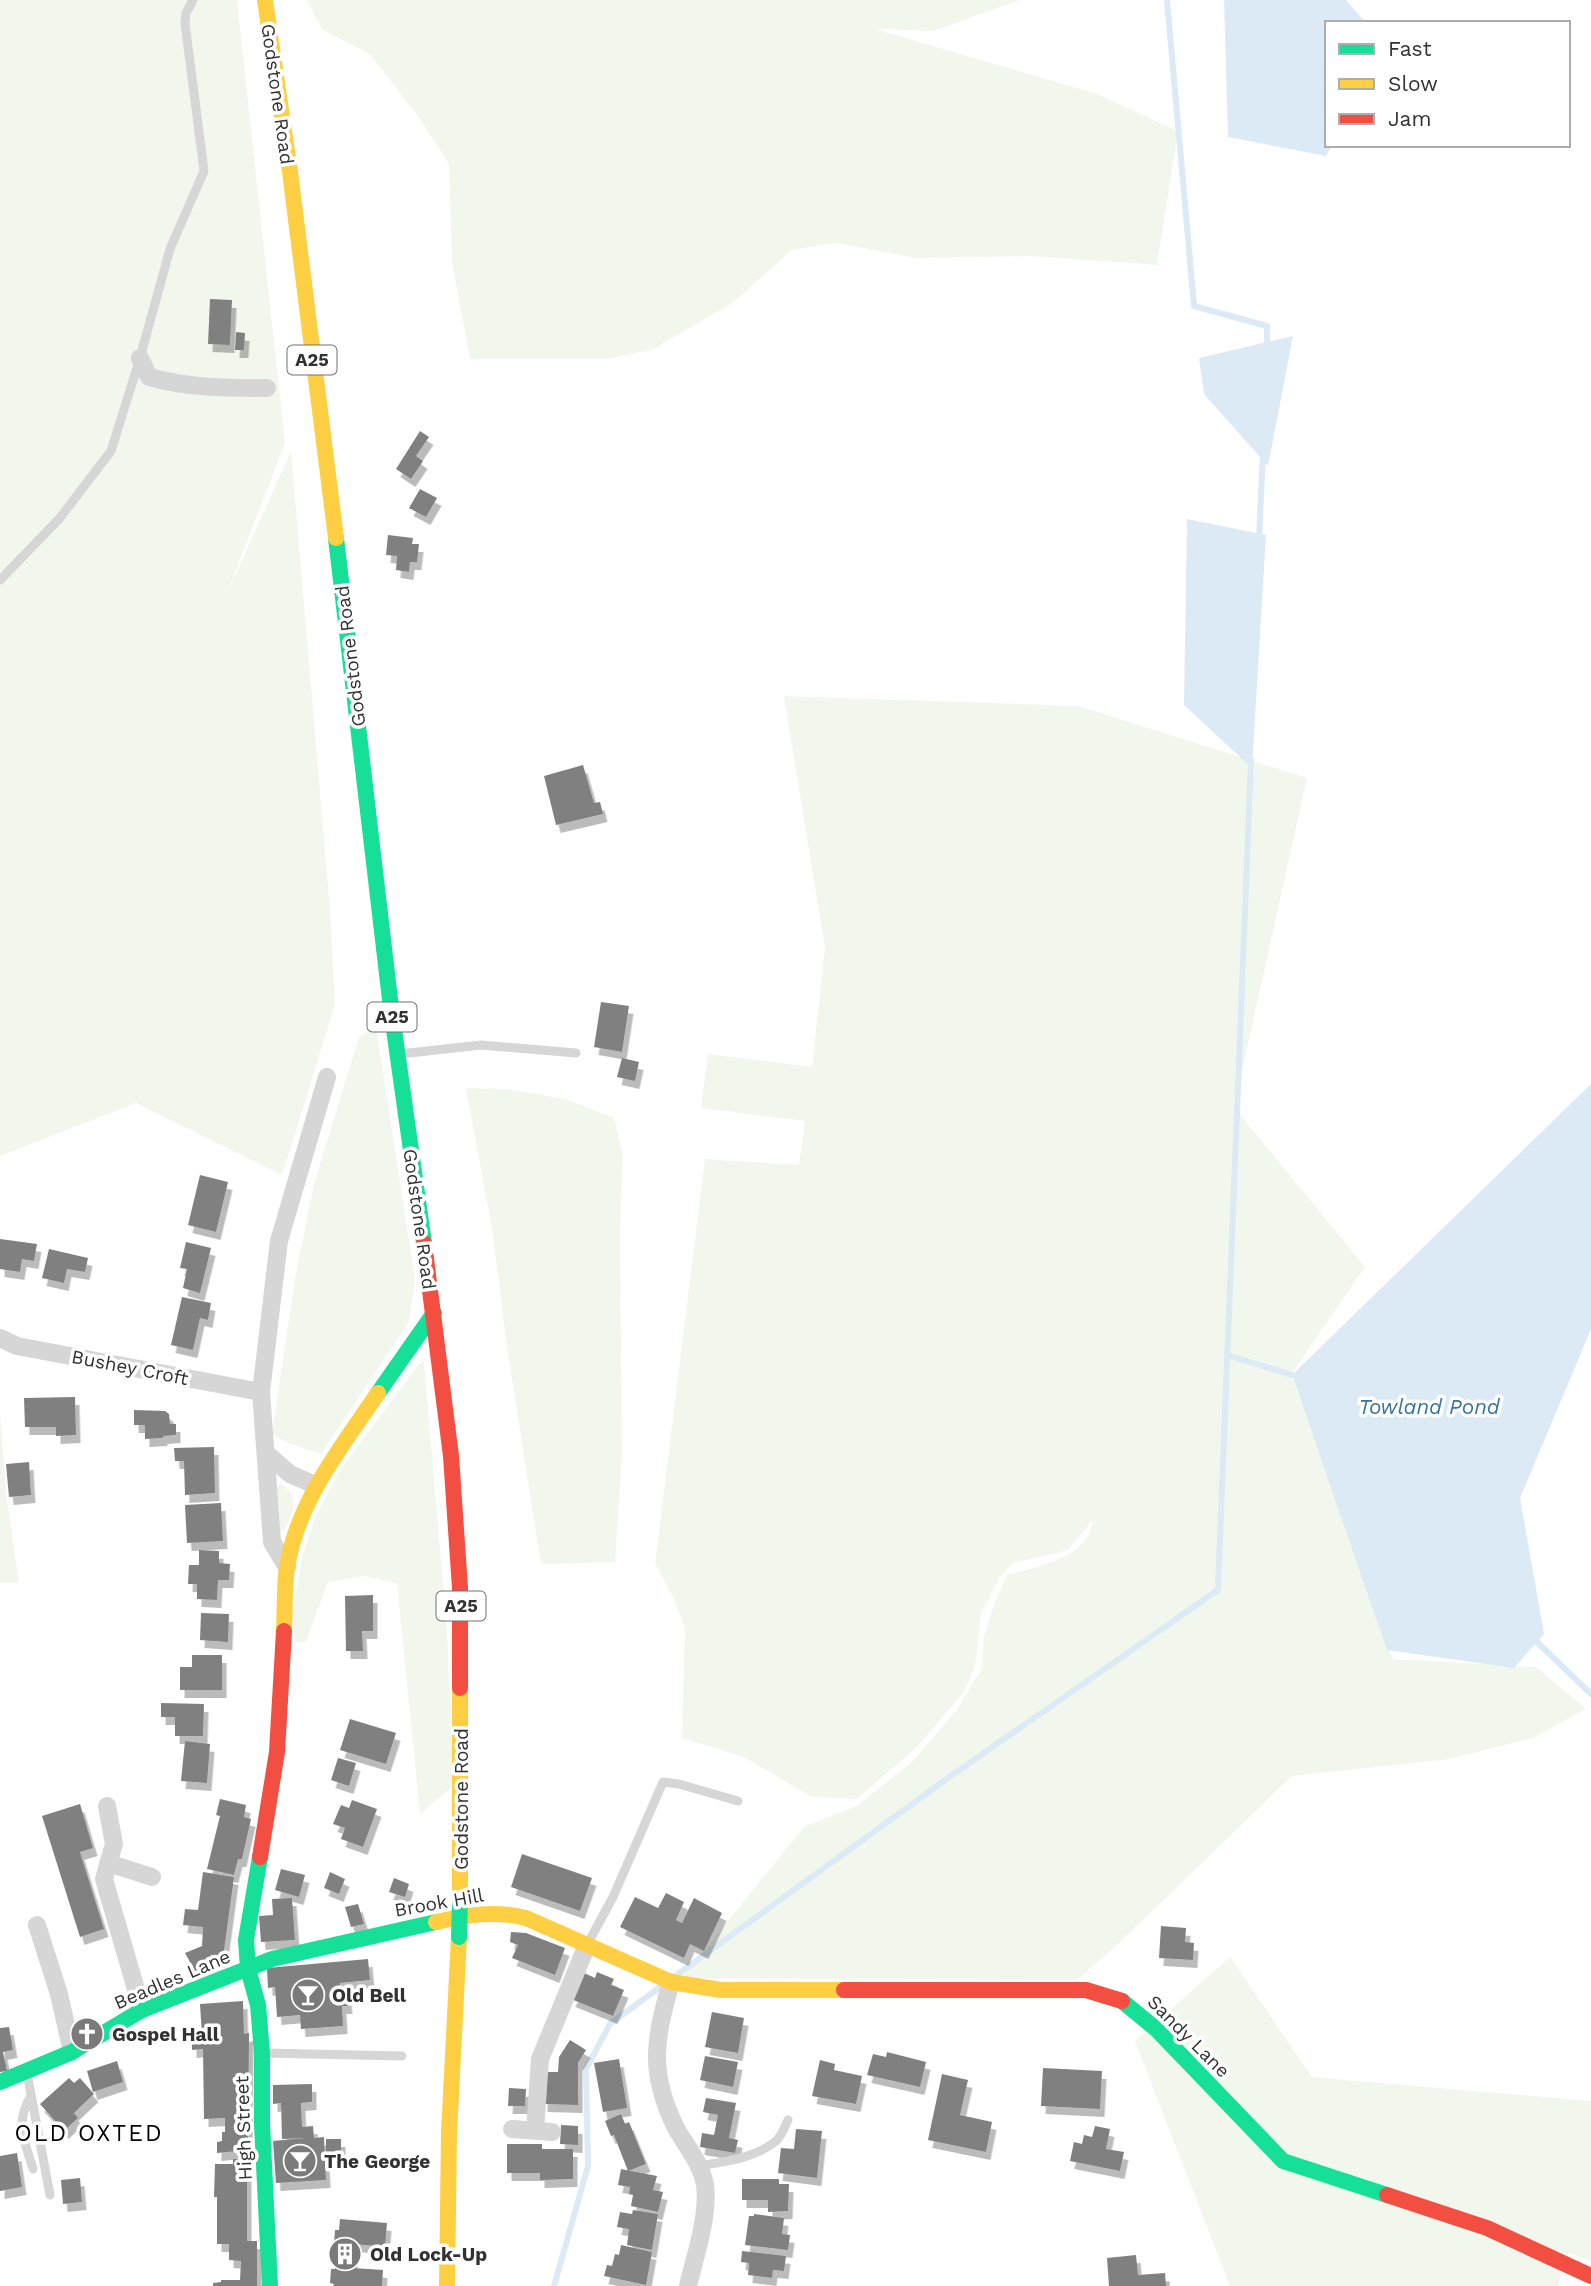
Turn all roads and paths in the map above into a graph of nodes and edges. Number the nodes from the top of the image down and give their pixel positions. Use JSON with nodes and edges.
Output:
{"nodes":[{"id":1,"x":193,"y":0,"type":"edge"},
{"id":2,"x":265,"y":0,"type":"edge"},
{"id":3,"x":140,"y":358,"type":"junction"},
{"id":4,"x":267,"y":388,"type":"dead end"},
{"id":5,"x":0,"y":580,"type":"edge"},
{"id":6,"x":576,"y":1053,"type":"dead end"},
{"id":7,"x":397,"y":1054,"type":"junction"},
{"id":8,"x":327,"y":1077,"type":"dead end"},
{"id":9,"x":434,"y":1313,"type":"junction"},
{"id":10,"x":0,"y":1338,"type":"edge"},
{"id":11,"x":261,"y":1392,"type":"junction"},
{"id":12,"x":267,"y":1454,"type":"junction"},
{"id":13,"x":315,"y":1485,"type":"junction"},
{"id":14,"x":287,"y":1567,"type":"junction"},
{"id":15,"x":738,"y":1801,"type":"dead end"},
{"id":16,"x":107,"y":1806,"type":"dead end"},
{"id":17,"x":108,"y":1863,"type":"junction"},
{"id":18,"x":152,"y":1877,"type":"dead end"},
{"id":19,"x":37,"y":1925,"type":"dead end"},
{"id":20,"x":587,"y":1945,"type":"junction"},
{"id":21,"x":248,"y":1969,"type":"junction"},
{"id":22,"x":662,"y":1978,"type":"junction"},
{"id":23,"x":142,"y":2010,"type":"junction"},
{"id":24,"x":72,"y":2052,"type":"junction"},
{"id":25,"x":262,"y":2053,"type":"junction"},
{"id":26,"x":402,"y":2056,"type":"dead end"},
{"id":27,"x":26,"y":2071,"type":"junction"},
{"id":28,"x":0,"y":2082,"type":"edge"},
{"id":29,"x":30,"y":2096,"type":"junction"},
{"id":30,"x":788,"y":2120,"type":"dead end"},
{"id":31,"x":512,"y":2129,"type":"dead end"},
{"id":32,"x":698,"y":2166,"type":"junction"},
{"id":33,"x":33,"y":2169,"type":"dead end"},
{"id":34,"x":50,"y":2195,"type":"dead end"},
{"id":35,"x":1591,"y":2276,"type":"edge"},
{"id":36,"x":270,"y":2286,"type":"edge"},
{"id":37,"x":447,"y":2286,"type":"edge"},
{"id":38,"x":688,"y":2286,"type":"edge"}],
"edges":[{"from":1,"to":3,"type":"lane"},
{"from":2,"to":7,"type":"street","name":"Godstone Road","number":"A25"},
{"from":3,"to":4,"type":"street"},
{"from":3,"to":5,"type":"lane"},
{"from":6,"to":7,"type":"lane"},
{"from":7,"to":9,"type":"street","name":"Godstone Road","number":"A25"},
{"from":8,"to":11,"type":"street","name":"Godstone Road"},
{"from":9,"to":13,"type":"street","name":"Godstone Road"},
{"from":9,"to":37,"type":"street","name":"Godstone Road","number":"A25","bridge":true},
{"from":10,"to":11,"type":"street","name":"Bushey Croft"},
{"from":11,"to":12,"type":"street","name":"Godstone Road"},
{"from":12,"to":13,"type":"street"},
{"from":12,"to":14,"type":"street","name":"Godstone Road"},
{"from":13,"to":14,"type":"street","name":"Godstone Road"},
{"from":14,"to":21,"type":"street","name":"Godstone Road"},
{"from":15,"to":20,"type":"lane"},
{"from":16,"to":17,"type":"street"},
{"from":17,"to":18,"type":"street"},
{"from":17,"to":23,"type":"street"},
{"from":19,"to":24,"type":"street"},
{"from":20,"to":21,"type":"street","name":"Brook Hill"},
{"from":20,"to":22,"type":"street","name":"Brook Hill"},
{"from":20,"to":31,"type":"street"},
{"from":21,"to":23,"type":"street","name":"Beadles Lane"},
{"from":21,"to":25,"type":"street","name":"High Street"},
{"from":22,"to":32,"type":"street"},
{"from":22,"to":35,"type":"street","name":"Sandy Lane"},
{"from":23,"to":24,"type":"street","name":"Beadles Lane"},
{"from":24,"to":27,"type":"street","name":"Beadles Lane"},
{"from":25,"to":26,"type":"lane"},
{"from":25,"to":36,"type":"street","name":"High Street"},
{"from":27,"to":28,"type":"street","name":"Beadles Lane"},
{"from":27,"to":29,"type":"lane"},
{"from":29,"to":33,"type":"lane"},
{"from":29,"to":34,"type":"lane"},
{"from":30,"to":32,"type":"lane"},
{"from":32,"to":38,"type":"street"}]}
